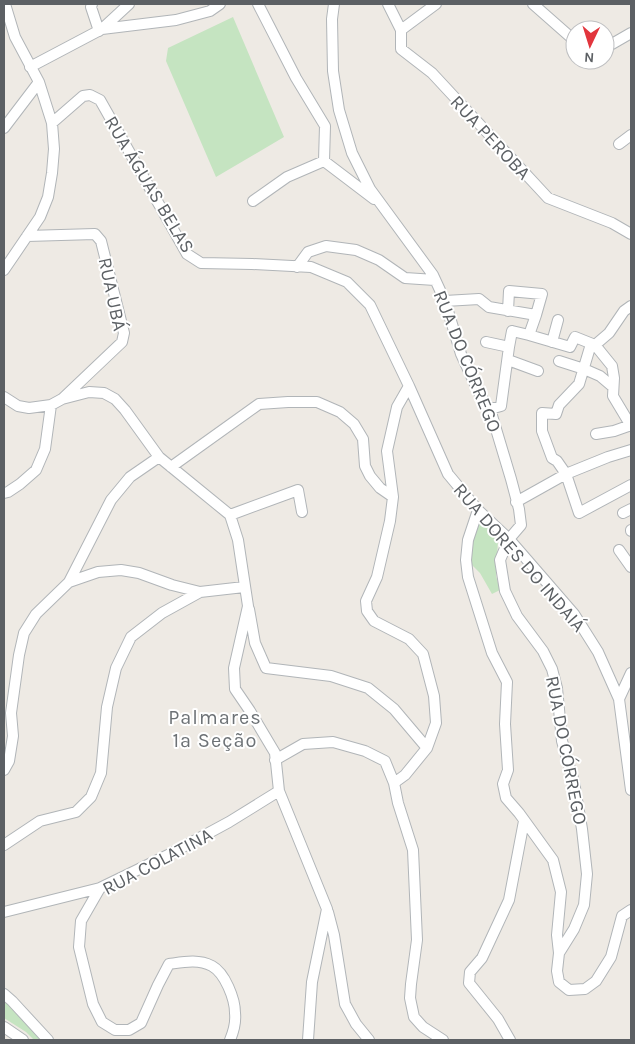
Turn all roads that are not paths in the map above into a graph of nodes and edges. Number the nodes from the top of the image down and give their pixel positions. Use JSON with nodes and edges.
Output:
{"nodes":[{"id":1,"x":5,"y":4,"type":"edge"},
{"id":2,"x":92,"y":4,"type":"edge"},
{"id":3,"x":129,"y":4,"type":"edge"},
{"id":4,"x":220,"y":4,"type":"edge"},
{"id":5,"x":258,"y":4,"type":"edge"},
{"id":6,"x":334,"y":4,"type":"edge"},
{"id":7,"x":388,"y":4,"type":"edge"},
{"id":8,"x":436,"y":4,"type":"edge"},
{"id":9,"x":533,"y":4,"type":"edge"},
{"id":10,"x":101,"y":30,"type":"junction"},
{"id":11,"x":401,"y":30,"type":"junction"},
{"id":12,"x":565,"y":32,"type":"edge"},
{"id":13,"x":631,"y":33,"type":"edge"},
{"id":14,"x":615,"y":42,"type":"edge"},
{"id":15,"x":30,"y":67,"type":"junction"},
{"id":16,"x":39,"y":82,"type":"junction"},
{"id":17,"x":52,"y":123,"type":"junction"},
{"id":18,"x":4,"y":128,"type":"edge"},
{"id":19,"x":631,"y":135,"type":"edge"},
{"id":20,"x":619,"y":144,"type":"dead end"},
{"id":21,"x":324,"y":161,"type":"junction"},
{"id":22,"x":253,"y":201,"type":"dead end"},
{"id":23,"x":383,"y":206,"type":"junction"},
{"id":24,"x":631,"y":234,"type":"edge"},
{"id":25,"x":27,"y":236,"type":"junction"},
{"id":26,"x":297,"y":267,"type":"junction"},
{"id":27,"x":4,"y":270,"type":"edge"},
{"id":28,"x":435,"y":280,"type":"junction"},
{"id":29,"x":445,"y":301,"type":"junction"},
{"id":30,"x":631,"y":306,"type":"edge"},
{"id":31,"x":508,"y":311,"type":"junction"},
{"id":32,"x":536,"y":315,"type":"junction"},
{"id":33,"x":558,"y":320,"type":"dead end"},
{"id":34,"x":528,"y":335,"type":"junction"},
{"id":35,"x":486,"y":342,"type":"dead end"},
{"id":36,"x":552,"y":342,"type":"junction"},
{"id":37,"x":593,"y":345,"type":"junction"},
{"id":38,"x":509,"y":347,"type":"junction"},
{"id":39,"x":508,"y":360,"type":"junction"},
{"id":40,"x":559,"y":361,"type":"dead end"},
{"id":41,"x":584,"y":369,"type":"junction"},
{"id":42,"x":538,"y":371,"type":"dead end"},
{"id":43,"x":409,"y":386,"type":"junction"},
{"id":44,"x":613,"y":387,"type":"junction"},
{"id":45,"x":4,"y":397,"type":"edge"},
{"id":46,"x":62,"y":399,"type":"junction"},
{"id":47,"x":51,"y":405,"type":"junction"},
{"id":48,"x":490,"y":409,"type":"junction"},
{"id":49,"x":631,"y":426,"type":"edge"},
{"id":50,"x":596,"y":434,"type":"dead end"},
{"id":51,"x":631,"y":450,"type":"edge"},
{"id":52,"x":158,"y":458,"type":"junction"},
{"id":53,"x":171,"y":467,"type":"junction"},
{"id":54,"x":566,"y":474,"type":"junction"},
{"id":55,"x":631,"y":485,"type":"edge"},
{"id":56,"x":4,"y":492,"type":"edge"},
{"id":57,"x":393,"y":497,"type":"junction"},
{"id":58,"x":516,"y":502,"type":"junction"},
{"id":59,"x":478,"y":510,"type":"junction"},
{"id":60,"x":302,"y":512,"type":"dead end"},
{"id":61,"x":230,"y":515,"type":"junction"},
{"id":62,"x":509,"y":539,"type":"junction"},
{"id":63,"x":619,"y":550,"type":"dead end"},
{"id":64,"x":631,"y":567,"type":"edge"},
{"id":65,"x":69,"y":582,"type":"junction"},
{"id":66,"x":244,"y":587,"type":"junction"},
{"id":67,"x":200,"y":592,"type":"junction"},
{"id":68,"x":248,"y":606,"type":"junction"},
{"id":69,"x":631,"y":673,"type":"edge"},
{"id":70,"x":619,"y":699,"type":"junction"},
{"id":71,"x":8,"y":711,"type":"edge"},
{"id":72,"x":427,"y":748,"type":"junction"},
{"id":73,"x":275,"y":760,"type":"junction"},
{"id":74,"x":4,"y":770,"type":"edge"},
{"id":75,"x":394,"y":783,"type":"junction"},
{"id":76,"x":631,"y":790,"type":"edge"},
{"id":77,"x":279,"y":791,"type":"junction"},
{"id":78,"x":524,"y":821,"type":"junction"},
{"id":79,"x":4,"y":845,"type":"edge"},
{"id":80,"x":100,"y":888,"type":"junction"},
{"id":81,"x":327,"y":909,"type":"junction"},
{"id":82,"x":631,"y":910,"type":"edge"},
{"id":83,"x":4,"y":912,"type":"edge"},
{"id":84,"x":559,"y":954,"type":"junction"},
{"id":85,"x":4,"y":994,"type":"edge"},
{"id":86,"x":4,"y":1027,"type":"edge"},
{"id":87,"x":423,"y":1027,"type":"junction"},
{"id":88,"x":23,"y":1040,"type":"edge"},
{"id":89,"x":48,"y":1040,"type":"edge"},
{"id":90,"x":230,"y":1040,"type":"edge"},
{"id":91,"x":308,"y":1040,"type":"edge"},
{"id":92,"x":369,"y":1040,"type":"edge"},
{"id":93,"x":430,"y":1040,"type":"edge"},
{"id":94,"x":443,"y":1040,"type":"edge"},
{"id":95,"x":510,"y":1040,"type":"edge"}],
"edges":[{"from":1,"to":15,"type":"street"},
{"from":2,"to":10,"type":"street"},
{"from":3,"to":10,"type":"street"},
{"from":4,"to":10,"type":"street"},
{"from":5,"to":21,"type":"street"},
{"from":6,"to":23,"type":"street","name":"RUA DO CÓRREGO"},
{"from":7,"to":11,"type":"street","name":"RUA PEROBA"},
{"from":8,"to":11,"type":"street"},
{"from":9,"to":12,"type":"street"},
{"from":10,"to":15,"type":"street"},
{"from":11,"to":24,"type":"street","name":"RUA PEROBA"},
{"from":13,"to":14,"type":"street"},
{"from":15,"to":16,"type":"street"},
{"from":16,"to":17,"type":"street"},
{"from":16,"to":18,"type":"street"},
{"from":17,"to":25,"type":"street"},
{"from":17,"to":26,"type":"street","name":"RUA ÁGUAS BELAS"},
{"from":19,"to":20,"type":"street"},
{"from":21,"to":22,"type":"street"},
{"from":21,"to":23,"type":"street"},
{"from":23,"to":28,"type":"street","name":"RUA DO CÓRREGO"},
{"from":25,"to":27,"type":"street"},
{"from":25,"to":46,"type":"street","name":"RUA UBÁ"},
{"from":26,"to":28,"type":"street"},
{"from":26,"to":43,"type":"street","name":"RUA ÁGUAS BELAS"},
{"from":28,"to":29,"type":"street","name":"RUA DO CÓRREGO"},
{"from":29,"to":31,"type":"street"},
{"from":29,"to":48,"type":"street","name":"RUA DO CÓRREGO"},
{"from":30,"to":37,"type":"street"},
{"from":31,"to":32,"type":"street"},
{"from":31,"to":32,"type":"street"},
{"from":32,"to":34,"type":"street"},
{"from":33,"to":36,"type":"street"},
{"from":34,"to":36,"type":"street"},
{"from":34,"to":38,"type":"street"},
{"from":35,"to":38,"type":"street"},
{"from":36,"to":37,"type":"street"},
{"from":37,"to":41,"type":"street"},
{"from":37,"to":44,"type":"street"},
{"from":38,"to":39,"type":"street"},
{"from":39,"to":42,"type":"street"},
{"from":39,"to":48,"type":"street"},
{"from":40,"to":41,"type":"street"},
{"from":41,"to":44,"type":"street"},
{"from":41,"to":54,"type":"street"},
{"from":43,"to":57,"type":"street"},
{"from":43,"to":59,"type":"street","name":"RUA DORES DO INDAIÁ"},
{"from":44,"to":49,"type":"street"},
{"from":45,"to":47,"type":"street"},
{"from":46,"to":47,"type":"street"},
{"from":46,"to":52,"type":"street"},
{"from":47,"to":56,"type":"street"},
{"from":48,"to":58,"type":"street","name":"RUA DO CÓRREGO"},
{"from":49,"to":50,"type":"street"},
{"from":51,"to":54,"type":"street"},
{"from":52,"to":53,"type":"street"},
{"from":52,"to":65,"type":"street"},
{"from":53,"to":57,"type":"street"},
{"from":53,"to":61,"type":"street"},
{"from":54,"to":55,"type":"street"},
{"from":54,"to":58,"type":"street"},
{"from":57,"to":72,"type":"street"},
{"from":58,"to":62,"type":"street","name":"RUA DO CÓRREGO"},
{"from":59,"to":62,"type":"street","name":"RUA DORES DO INDAIÁ"},
{"from":59,"to":78,"type":"street"},
{"from":60,"to":61,"type":"street"},
{"from":61,"to":66,"type":"street"},
{"from":62,"to":70,"type":"street","name":"RUA DORES DO INDAIÁ"},
{"from":62,"to":84,"type":"street","name":"RUA DO CÓRREGO"},
{"from":63,"to":64,"type":"street"},
{"from":65,"to":67,"type":"street"},
{"from":65,"to":71,"type":"street"},
{"from":66,"to":67,"type":"street"},
{"from":66,"to":68,"type":"street"},
{"from":67,"to":79,"type":"street"},
{"from":68,"to":72,"type":"street"},
{"from":68,"to":73,"type":"street"},
{"from":69,"to":70,"type":"street"},
{"from":70,"to":76,"type":"street","name":"RUA DORES DO INDAIÁ"},
{"from":71,"to":74,"type":"street"},
{"from":72,"to":75,"type":"street"},
{"from":73,"to":75,"type":"street"},
{"from":73,"to":77,"type":"street"},
{"from":75,"to":87,"type":"street"},
{"from":77,"to":80,"type":"street","name":"RUA COLATINA"},
{"from":77,"to":81,"type":"street"},
{"from":78,"to":84,"type":"street"},
{"from":78,"to":95,"type":"street"},
{"from":80,"to":83,"type":"street"},
{"from":80,"to":90,"type":"street","name":"RUA COLATINA"},
{"from":81,"to":91,"type":"street"},
{"from":81,"to":92,"type":"street"},
{"from":82,"to":84,"type":"street"},
{"from":85,"to":89,"type":"street"},
{"from":86,"to":88,"type":"street"},
{"from":87,"to":93,"type":"street"},
{"from":87,"to":94,"type":"street"}]}
